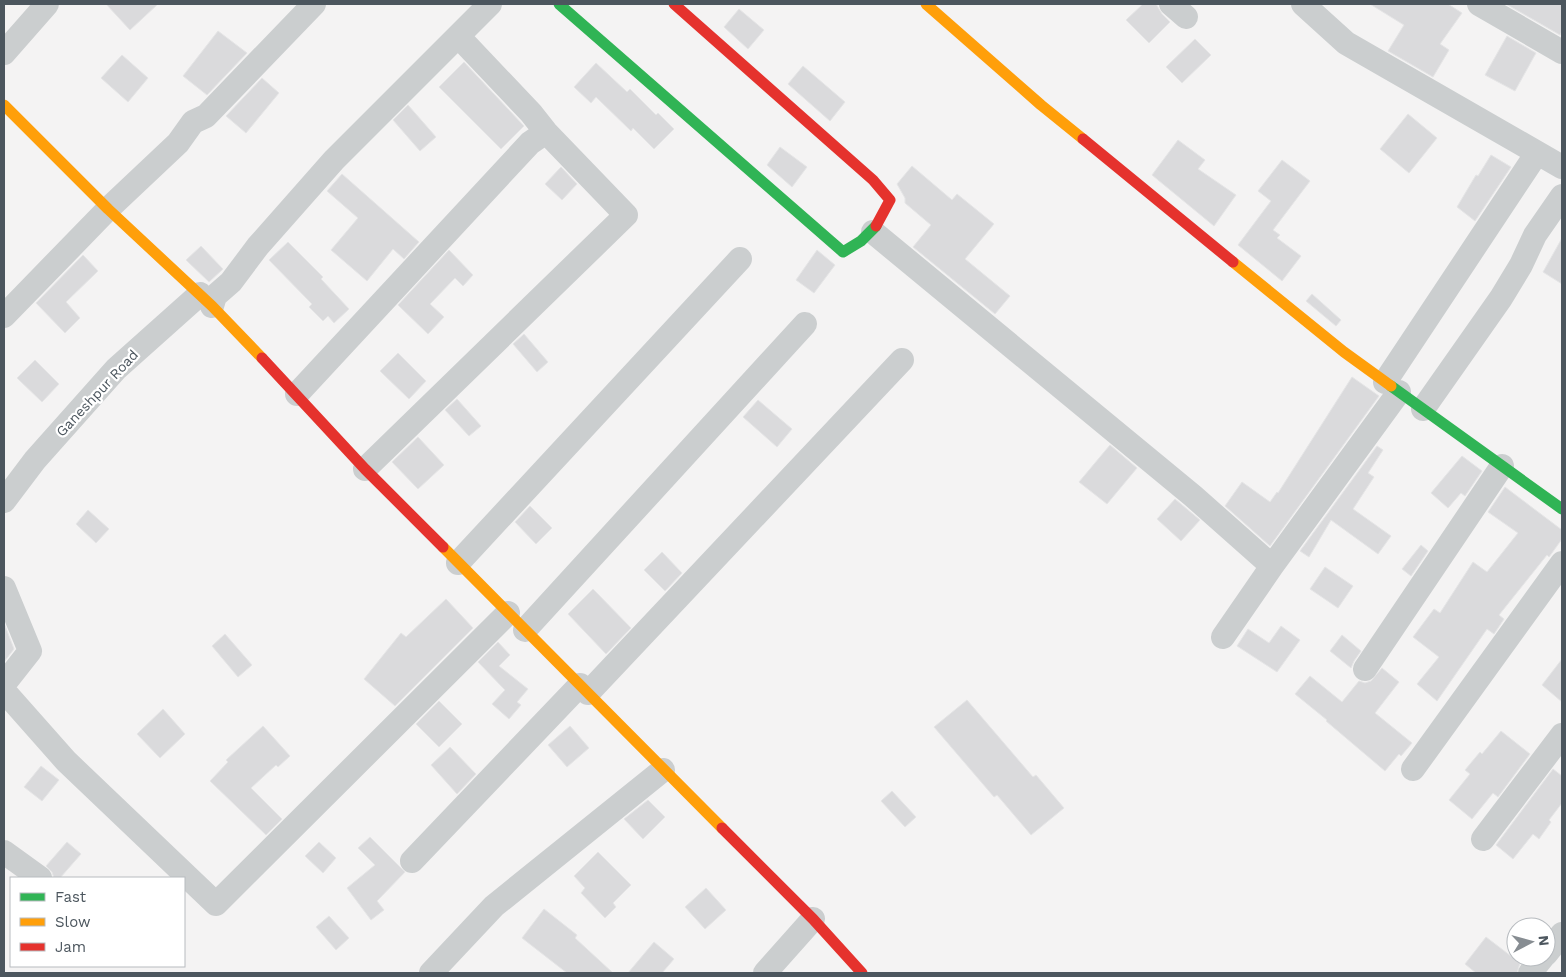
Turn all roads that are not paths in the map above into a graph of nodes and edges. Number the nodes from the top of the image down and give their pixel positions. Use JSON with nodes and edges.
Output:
{"nodes":[{"id":1,"x":47,"y":4,"type":"edge"},
{"id":2,"x":314,"y":4,"type":"edge"},
{"id":3,"x":490,"y":4,"type":"edge"},
{"id":4,"x":559,"y":4,"type":"edge"},
{"id":5,"x":674,"y":4,"type":"edge"},
{"id":6,"x":926,"y":4,"type":"edge"},
{"id":7,"x":1303,"y":4,"type":"edge"},
{"id":8,"x":1479,"y":4,"type":"edge"},
{"id":9,"x":458,"y":36,"type":"junction"},
{"id":10,"x":1562,"y":52,"type":"edge"},
{"id":11,"x":4,"y":54,"type":"edge"},
{"id":12,"x":4,"y":105,"type":"edge"},
{"id":13,"x":546,"y":132,"type":"junction"},
{"id":14,"x":1537,"y":153,"type":"junction"},
{"id":15,"x":1562,"y":167,"type":"edge"},
{"id":16,"x":1562,"y":196,"type":"edge"},
{"id":17,"x":108,"y":209,"type":"junction"},
{"id":18,"x":873,"y":232,"type":"junction"},
{"id":19,"x":740,"y":259,"type":"dead end"},
{"id":20,"x":206,"y":300,"type":"junction"},
{"id":21,"x":4,"y":316,"type":"edge"},
{"id":22,"x":804,"y":324,"type":"dead end"},
{"id":23,"x":902,"y":360,"type":"dead end"},
{"id":24,"x":1392,"y":387,"type":"junction"},
{"id":25,"x":297,"y":394,"type":"junction"},
{"id":26,"x":1423,"y":409,"type":"junction"},
{"id":27,"x":1502,"y":466,"type":"junction"},
{"id":28,"x":365,"y":469,"type":"junction"},
{"id":29,"x":4,"y":501,"type":"edge"},
{"id":30,"x":1562,"y":508,"type":"edge"},
{"id":31,"x":458,"y":563,"type":"junction"},
{"id":32,"x":1562,"y":563,"type":"edge"},
{"id":33,"x":1272,"y":566,"type":"junction"},
{"id":34,"x":4,"y":588,"type":"edge"},
{"id":35,"x":508,"y":613,"type":"junction"},
{"id":36,"x":525,"y":630,"type":"junction"},
{"id":37,"x":1223,"y":638,"type":"dead end"},
{"id":38,"x":1365,"y":669,"type":"dead end"},
{"id":39,"x":4,"y":684,"type":"edge"},
{"id":40,"x":584,"y":689,"type":"junction"},
{"id":41,"x":4,"y":691,"type":"edge"},
{"id":42,"x":1562,"y":735,"type":"edge"},
{"id":43,"x":1413,"y":769,"type":"dead end"},
{"id":44,"x":663,"y":770,"type":"junction"},
{"id":45,"x":1483,"y":839,"type":"dead end"},
{"id":46,"x":4,"y":852,"type":"edge"},
{"id":47,"x":412,"y":861,"type":"dead end"},
{"id":48,"x":39,"y":877,"type":"edge"},
{"id":49,"x":813,"y":919,"type":"junction"},
{"id":50,"x":431,"y":973,"type":"edge"},
{"id":51,"x":765,"y":973,"type":"edge"},
{"id":52,"x":862,"y":973,"type":"edge"}],
"edges":[{"from":1,"to":11,"type":"street"},
{"from":2,"to":17,"type":"street"},
{"from":3,"to":9,"type":"street","name":"Ganeshpur Road"},
{"from":4,"to":18,"type":"street"},
{"from":5,"to":18,"type":"street"},
{"from":6,"to":24,"type":"street"},
{"from":7,"to":14,"type":"street"},
{"from":8,"to":10,"type":"street"},
{"from":9,"to":13,"type":"street"},
{"from":9,"to":20,"type":"street","name":"Ganeshpur Road"},
{"from":12,"to":17,"type":"street"},
{"from":13,"to":25,"type":"street"},
{"from":13,"to":28,"type":"street"},
{"from":14,"to":15,"type":"street"},
{"from":14,"to":24,"type":"street"},
{"from":16,"to":26,"type":"street"},
{"from":17,"to":20,"type":"street"},
{"from":17,"to":21,"type":"street"},
{"from":18,"to":33,"type":"street"},
{"from":19,"to":31,"type":"street"},
{"from":20,"to":25,"type":"street"},
{"from":20,"to":29,"type":"street","name":"Ganeshpur Road"},
{"from":22,"to":36,"type":"street"},
{"from":23,"to":40,"type":"street"},
{"from":24,"to":26,"type":"street"},
{"from":24,"to":33,"type":"street"},
{"from":25,"to":28,"type":"street"},
{"from":26,"to":27,"type":"street"},
{"from":27,"to":30,"type":"street"},
{"from":27,"to":38,"type":"street"},
{"from":28,"to":31,"type":"street"},
{"from":31,"to":35,"type":"street"},
{"from":32,"to":43,"type":"street"},
{"from":33,"to":37,"type":"street"},
{"from":34,"to":39,"type":"street"},
{"from":35,"to":36,"type":"street"},
{"from":35,"to":41,"type":"street"},
{"from":36,"to":40,"type":"street"},
{"from":40,"to":44,"type":"street"},
{"from":40,"to":47,"type":"street"},
{"from":42,"to":45,"type":"street"},
{"from":44,"to":49,"type":"street"},
{"from":44,"to":50,"type":"street"},
{"from":46,"to":48,"type":"street"},
{"from":49,"to":51,"type":"street"},
{"from":49,"to":52,"type":"street"}]}
